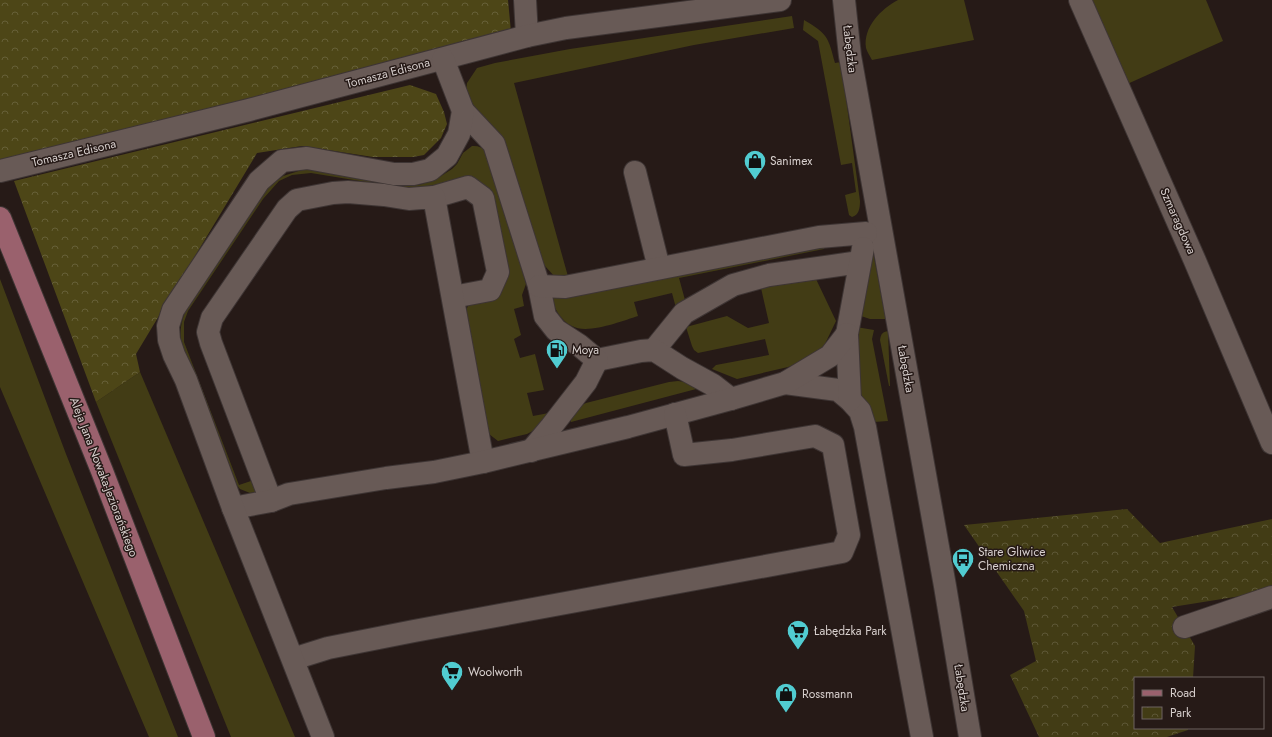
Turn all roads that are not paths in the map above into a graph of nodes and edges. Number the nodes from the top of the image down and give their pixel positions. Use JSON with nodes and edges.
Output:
{"nodes":[{"id":1,"x":525,"y":0,"type":"edge"},
{"id":2,"x":780,"y":0,"type":"edge"},
{"id":3,"x":844,"y":0,"type":"edge"},
{"id":4,"x":1080,"y":0,"type":"edge"},
{"id":5,"x":527,"y":36,"type":"junction"},
{"id":6,"x":443,"y":59,"type":"junction"},
{"id":7,"x":463,"y":111,"type":"junction"},
{"id":8,"x":0,"y":171,"type":"edge"},
{"id":9,"x":635,"y":172,"type":"dead end"},
{"id":10,"x":874,"y":196,"type":"junction"},
{"id":11,"x":434,"y":197,"type":"junction"},
{"id":12,"x":2,"y":222,"type":"edge"},
{"id":13,"x":866,"y":233,"type":"junction"},
{"id":14,"x":860,"y":262,"type":"junction"},
{"id":15,"x":660,"y":268,"type":"junction"},
{"id":16,"x":539,"y":286,"type":"junction"},
{"id":17,"x":453,"y":297,"type":"junction"},
{"id":18,"x":847,"y":334,"type":"junction"},
{"id":19,"x":654,"y":350,"type":"junction"},
{"id":20,"x":597,"y":360,"type":"junction"},
{"id":21,"x":785,"y":383,"type":"junction"},
{"id":22,"x":731,"y":399,"type":"junction"},
{"id":23,"x":850,"y":400,"type":"junction"},
{"id":24,"x":675,"y":414,"type":"junction"},
{"id":25,"x":1272,"y":443,"type":"edge"},
{"id":26,"x":531,"y":451,"type":"junction"},
{"id":27,"x":483,"y":462,"type":"junction"},
{"id":28,"x":271,"y":501,"type":"junction"},
{"id":29,"x":233,"y":508,"type":"junction"},
{"id":30,"x":1272,"y":597,"type":"edge"},
{"id":31,"x":1184,"y":628,"type":"dead end"},
{"id":32,"x":292,"y":658,"type":"junction"},
{"id":33,"x":204,"y":737,"type":"edge"},
{"id":34,"x":323,"y":737,"type":"edge"},
{"id":35,"x":922,"y":737,"type":"edge"},
{"id":36,"x":970,"y":737,"type":"edge"}],
"edges":[{"from":1,"to":5,"type":"street"},
{"from":2,"to":5,"type":"street","name":"Tomasza Edisona"},
{"from":3,"to":10,"type":"street","name":"Łabędzka"},
{"from":4,"to":25,"type":"street","name":"Szmaragdowa"},
{"from":5,"to":6,"type":"street","name":"Tomasza Edisona"},
{"from":6,"to":7,"type":"street"},
{"from":6,"to":8,"type":"street","name":"Tomasza Edisona"},
{"from":7,"to":16,"type":"street"},
{"from":7,"to":29,"type":"street"},
{"from":9,"to":15,"type":"street"},
{"from":10,"to":13,"type":"street"},
{"from":10,"to":36,"type":"street","name":"Łabędzka"},
{"from":11,"to":17,"type":"street"},
{"from":11,"to":17,"type":"street"},
{"from":11,"to":28,"type":"street"},
{"from":12,"to":33,"type":"main road","name":"Aleja Jana Nowaka-Jeziorańskiego"},
{"from":13,"to":14,"type":"street"},
{"from":13,"to":15,"type":"street"},
{"from":14,"to":18,"type":"street"},
{"from":14,"to":19,"type":"street"},
{"from":15,"to":16,"type":"street"},
{"from":16,"to":20,"type":"street"},
{"from":17,"to":27,"type":"street"},
{"from":18,"to":21,"type":"street"},
{"from":18,"to":23,"type":"street"},
{"from":19,"to":20,"type":"street"},
{"from":19,"to":22,"type":"street"},
{"from":20,"to":26,"type":"street"},
{"from":21,"to":22,"type":"street"},
{"from":21,"to":23,"type":"street"},
{"from":22,"to":24,"type":"street"},
{"from":23,"to":35,"type":"street"},
{"from":24,"to":26,"type":"street"},
{"from":24,"to":32,"type":"street"},
{"from":26,"to":27,"type":"street"},
{"from":27,"to":28,"type":"street"},
{"from":28,"to":29,"type":"street"},
{"from":29,"to":32,"type":"street"},
{"from":30,"to":31,"type":"street"},
{"from":32,"to":34,"type":"street"}]}
